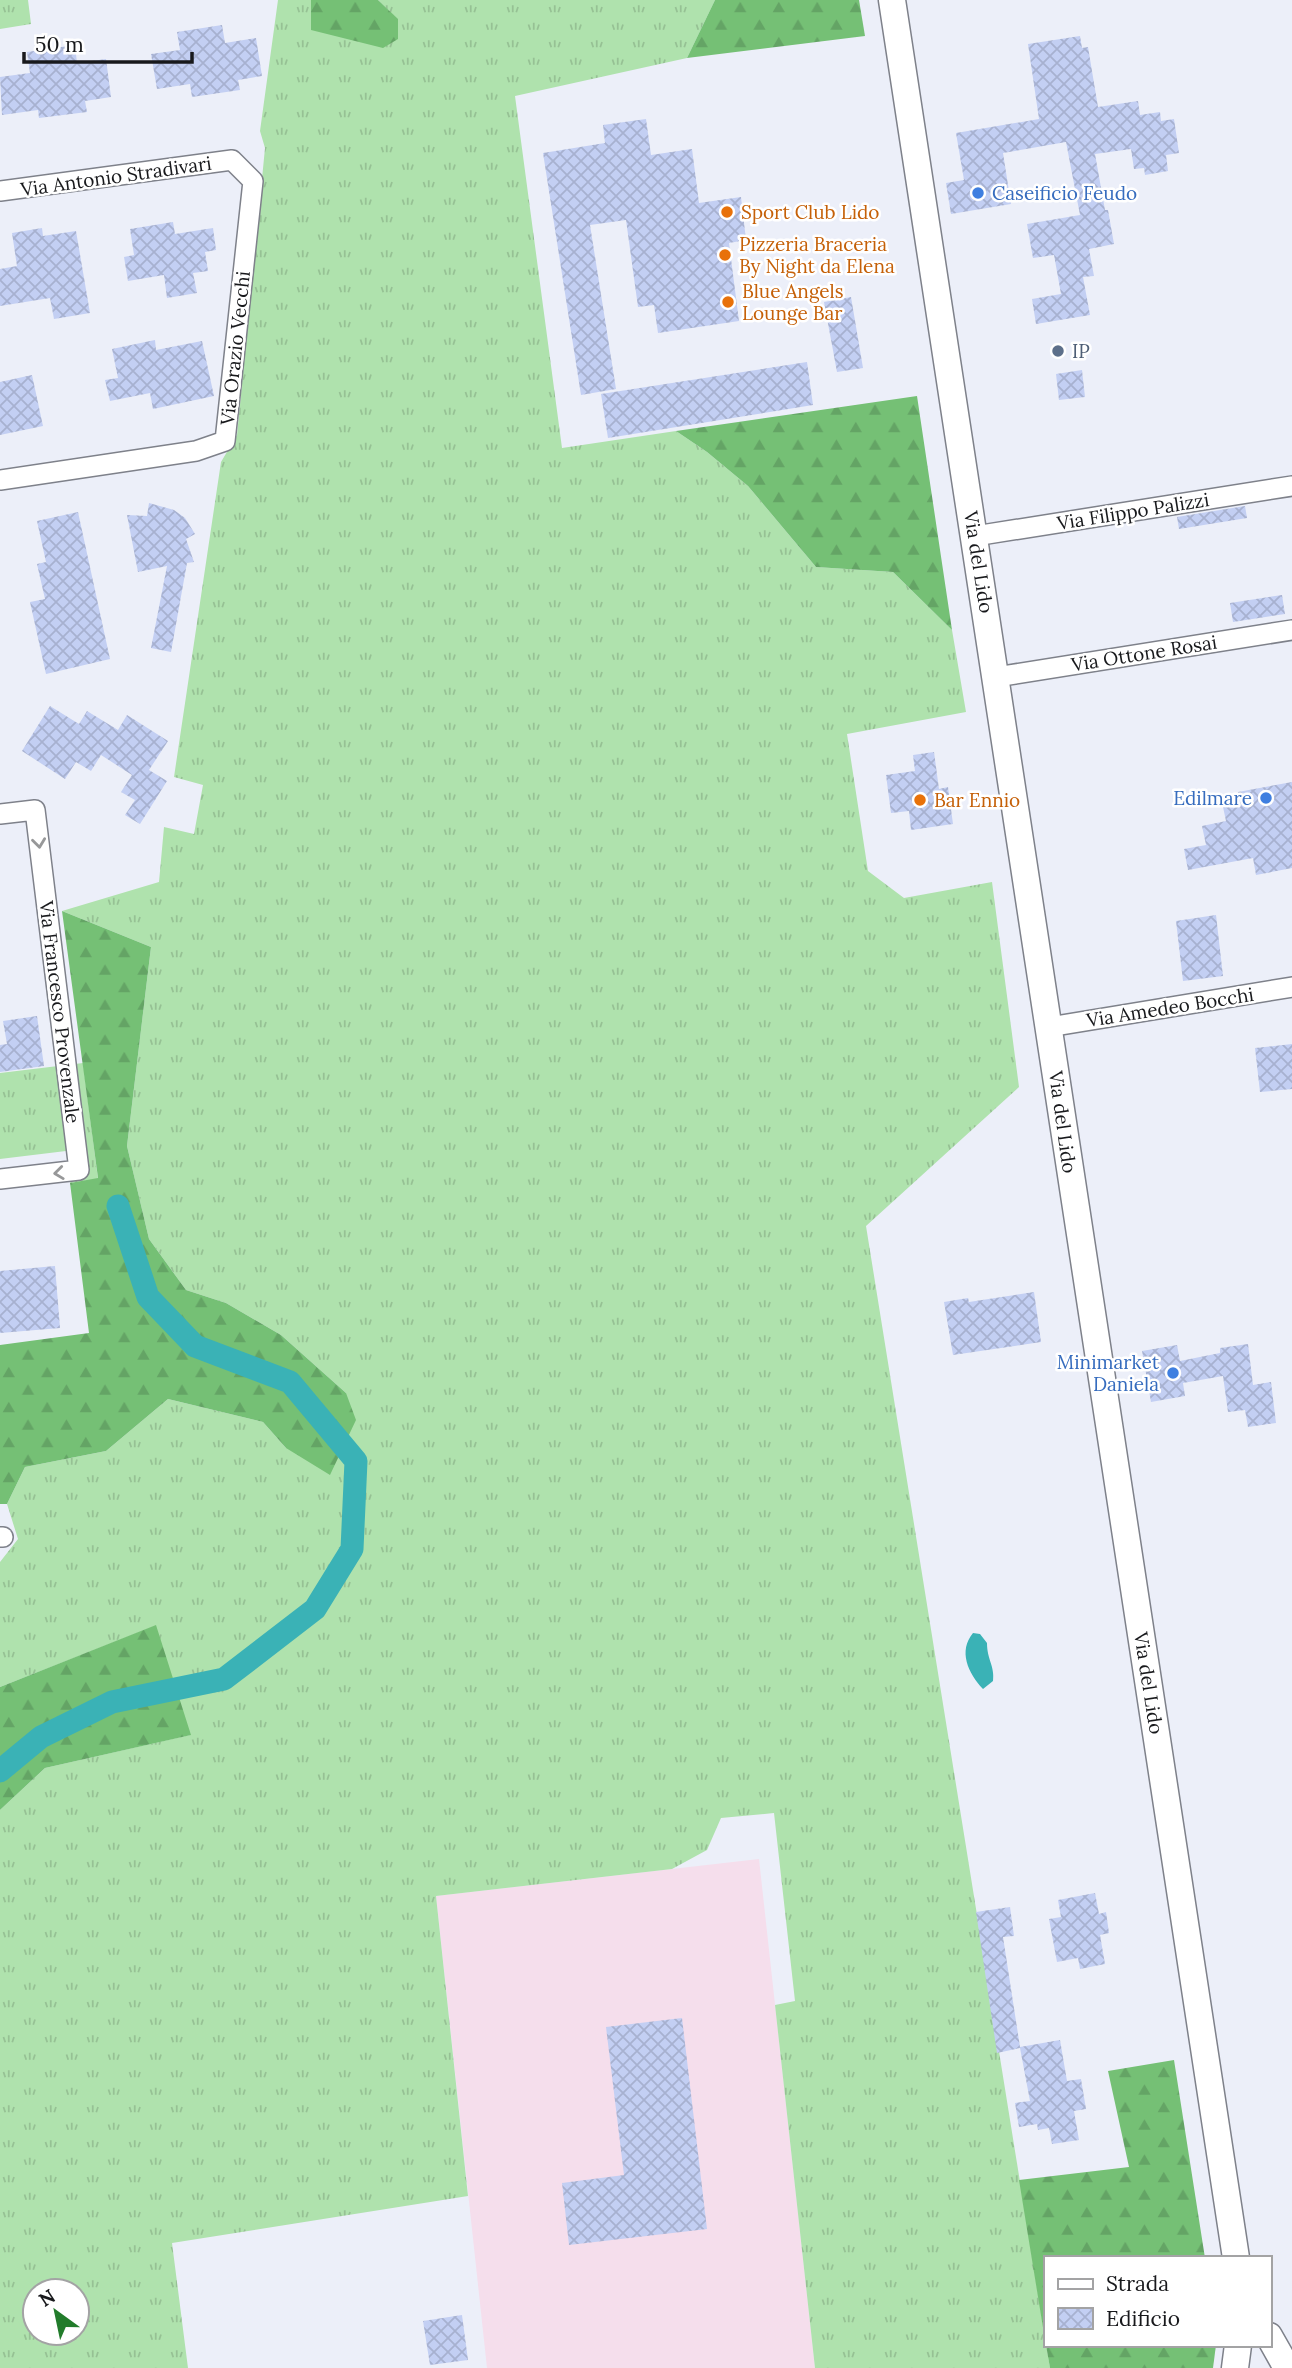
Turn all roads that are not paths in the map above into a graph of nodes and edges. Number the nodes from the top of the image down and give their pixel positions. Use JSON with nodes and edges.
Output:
{"nodes":[{"id":1,"x":892,"y":0,"type":"edge"},
{"id":2,"x":232,"y":160,"type":"joint"},
{"id":3,"x":0,"y":191,"type":"edge"},
{"id":4,"x":0,"y":480,"type":"edge"},
{"id":5,"x":1292,"y":486,"type":"edge"},
{"id":6,"x":975,"y":536,"type":"junction"},
{"id":7,"x":1292,"y":630,"type":"edge"},
{"id":8,"x":996,"y":677,"type":"junction"},
{"id":9,"x":0,"y":814,"type":"edge"},
{"id":10,"x":1292,"y":987,"type":"edge"},
{"id":11,"x":1049,"y":1027,"type":"junction"},
{"id":12,"x":0,"y":1180,"type":"edge"},
{"id":13,"x":1237,"y":2253,"type":"edge"},
{"id":14,"x":1271,"y":2340,"type":"edge"},
{"id":15,"x":1238,"y":2347,"type":"edge"},
{"id":16,"x":1235,"y":2368,"type":"edge"},
{"id":17,"x":1287,"y":2368,"type":"edge"}],
"edges":[{"from":1,"to":6,"type":"main road","name":"Via del Lido"},
{"from":2,"to":3,"type":"street","name":"Via Antonio Stradivari"},
{"from":2,"to":4,"type":"street","name":"Via Orazio Vecchi"},
{"from":5,"to":6,"type":"street","name":"Via Filippo Palizzi"},
{"from":6,"to":8,"type":"main road","name":"Via del Lido"},
{"from":7,"to":8,"type":"street","name":"Via Ottone Rosai"},
{"from":8,"to":11,"type":"main road","name":"Via del Lido"},
{"from":9,"to":12,"type":"street","name":"Via Francesco Provenzale","one_way":true},
{"from":10,"to":11,"type":"street","name":"Via Amedeo Bocchi"},
{"from":11,"to":13,"type":"main road","name":"Via del Lido"},
{"from":14,"to":17,"type":"main road"},
{"from":15,"to":16,"type":"main road"}]}
